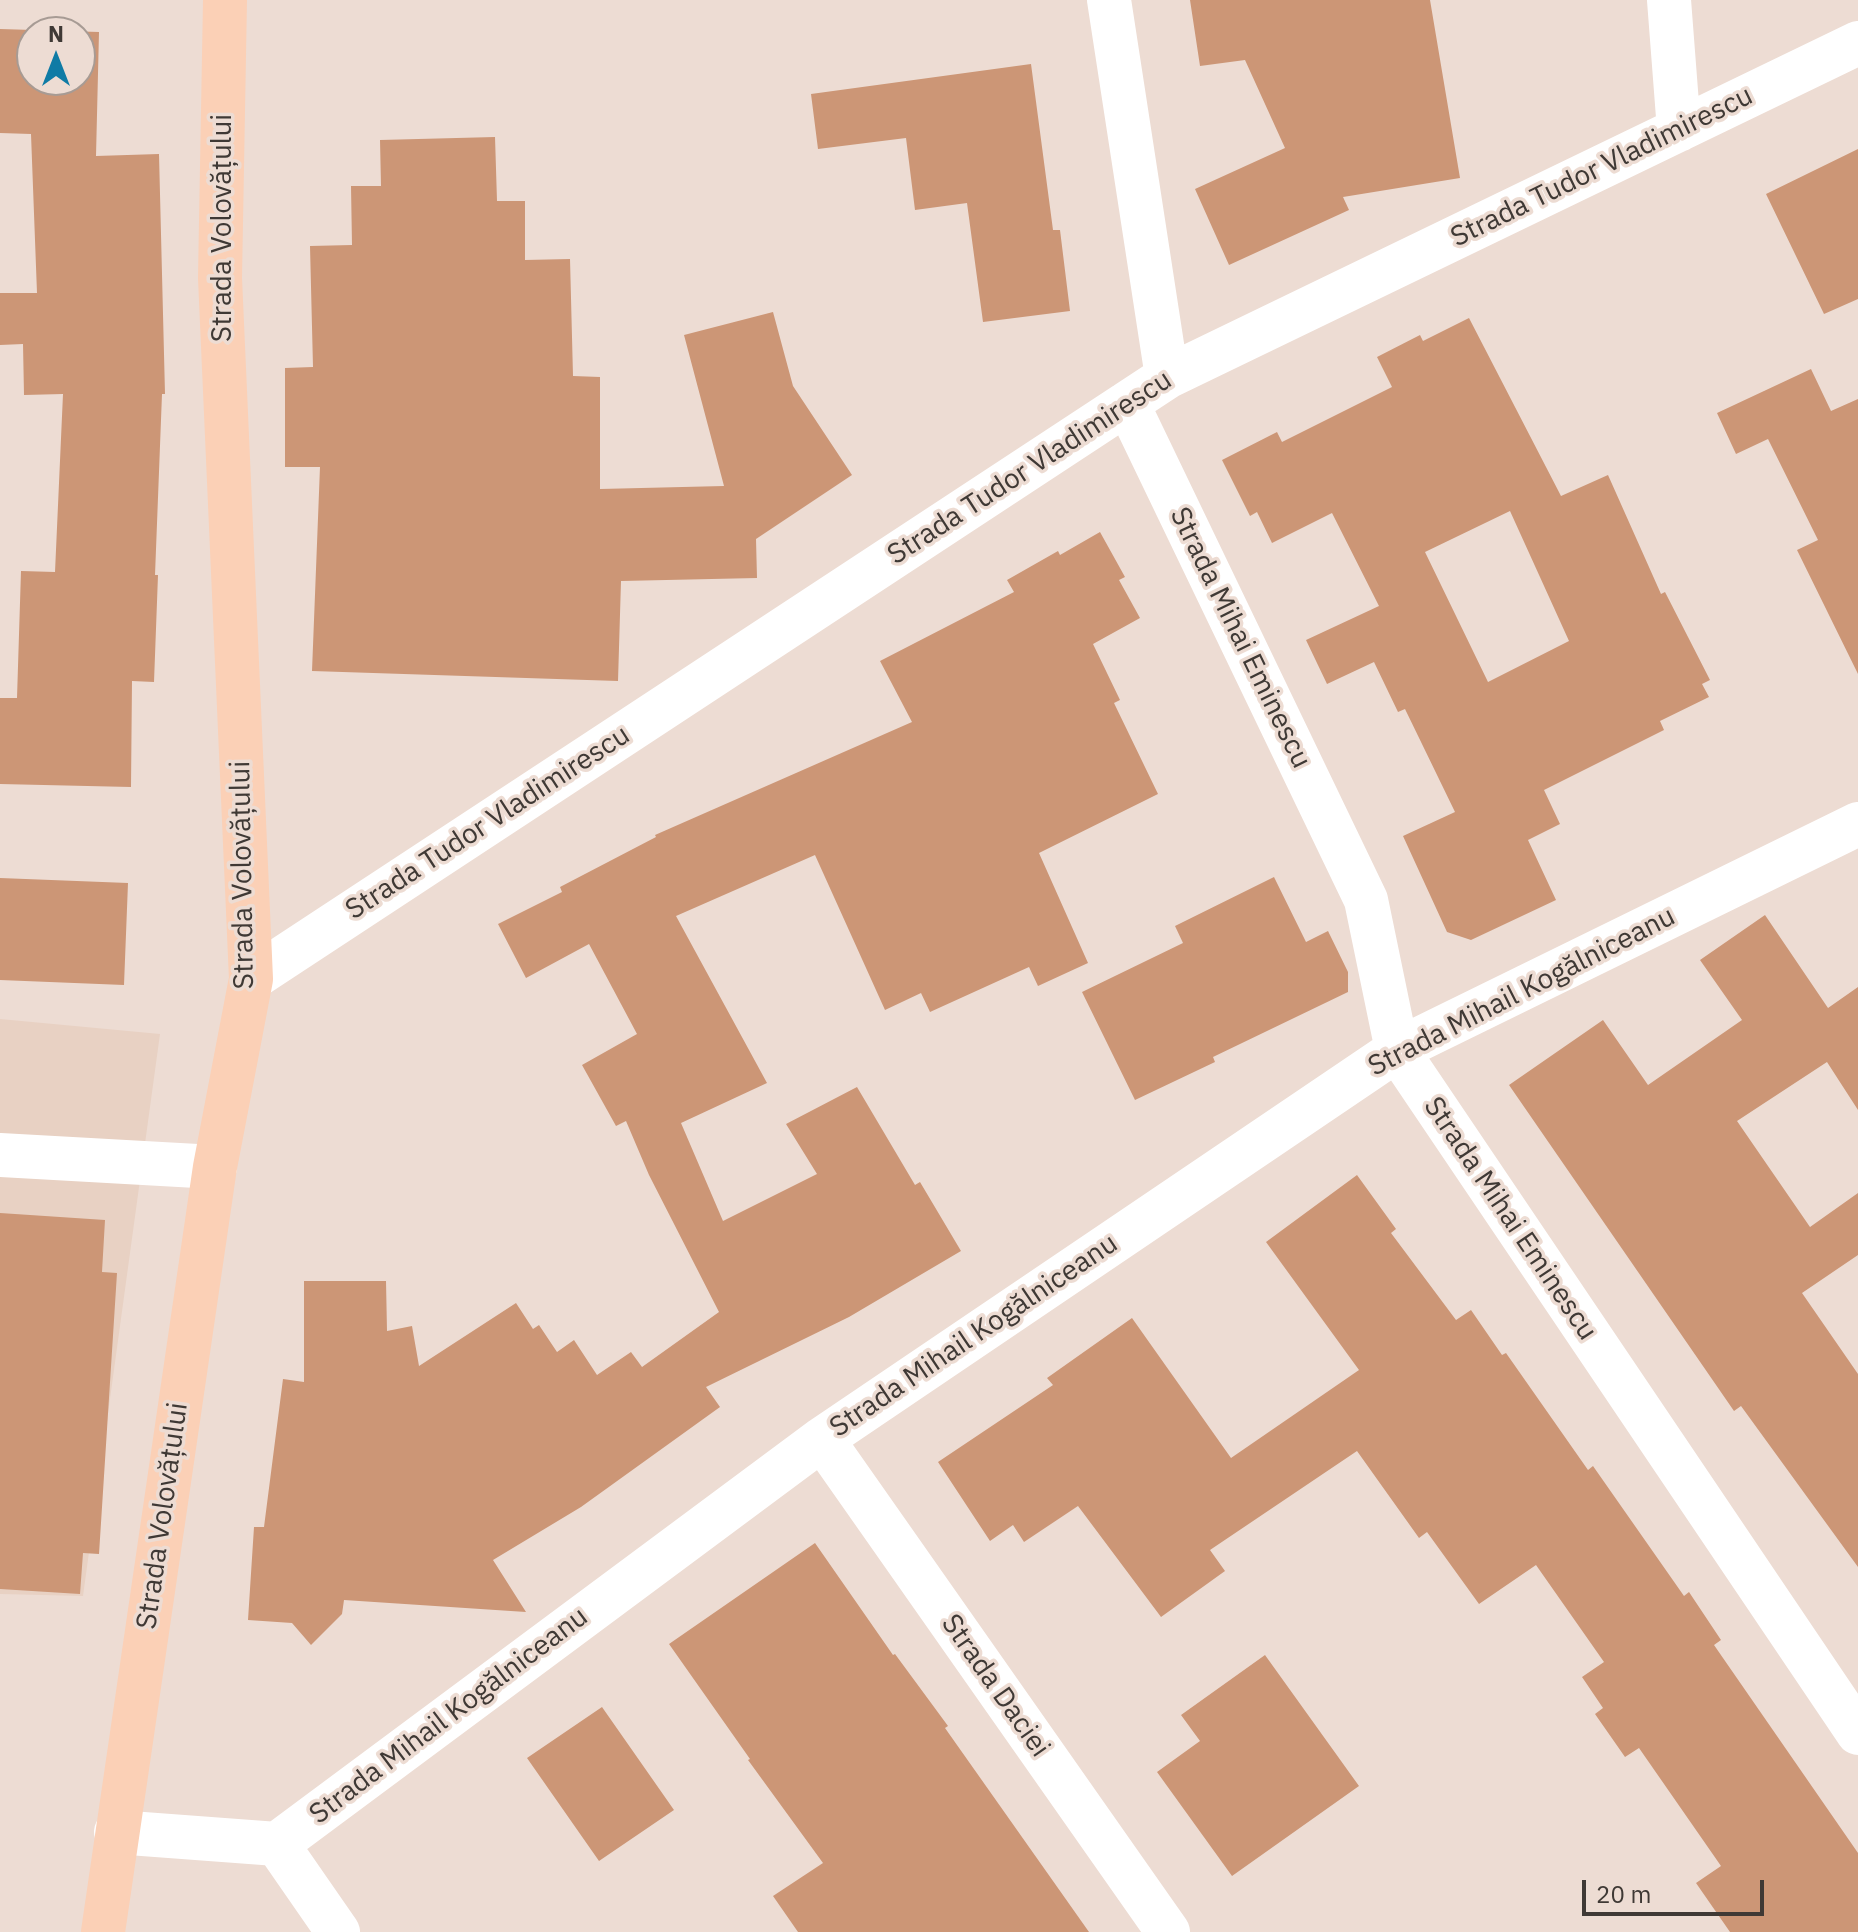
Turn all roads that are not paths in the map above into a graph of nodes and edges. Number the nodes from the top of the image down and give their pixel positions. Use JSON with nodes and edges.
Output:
{"nodes":[{"id":1,"x":225,"y":0,"type":"edge"},
{"id":2,"x":1109,"y":0,"type":"edge"},
{"id":3,"x":1669,"y":0,"type":"edge"},
{"id":4,"x":1858,"y":43,"type":"edge"},
{"id":5,"x":1679,"y":130,"type":"junction"},
{"id":6,"x":1167,"y":377,"type":"junction"},
{"id":7,"x":1127,"y":403,"type":"junction"},
{"id":8,"x":1858,"y":824,"type":"edge"},
{"id":9,"x":251,"y":979,"type":"junction"},
{"id":10,"x":1397,"y":1050,"type":"junction"},
{"id":11,"x":0,"y":1155,"type":"edge"},
{"id":12,"x":215,"y":1167,"type":"junction"},
{"id":13,"x":822,"y":1439,"type":"junction"},
{"id":14,"x":1858,"y":1733,"type":"edge"},
{"id":15,"x":116,"y":1832,"type":"junction"},
{"id":16,"x":277,"y":1844,"type":"junction"},
{"id":17,"x":103,"y":1932,"type":"edge"},
{"id":18,"x":338,"y":1932,"type":"edge"},
{"id":19,"x":1168,"y":1932,"type":"edge"}],
"edges":[{"from":1,"to":9,"type":"main road","name":"Strada Volovățului"},
{"from":2,"to":6,"type":"street"},
{"from":3,"to":5,"type":"street"},
{"from":4,"to":5,"type":"street","name":"Strada Tudor Vladimirescu"},
{"from":5,"to":6,"type":"street","name":"Strada Tudor Vladimirescu"},
{"from":6,"to":7,"type":"street","name":"Strada Tudor Vladimirescu"},
{"from":7,"to":9,"type":"street","name":"Strada Tudor Vladimirescu"},
{"from":7,"to":10,"type":"street","name":"Strada Mihai Eminescu"},
{"from":8,"to":10,"type":"street","name":"Strada Mihail Kogălniceanu"},
{"from":9,"to":12,"type":"main road","name":"Strada Volovățului"},
{"from":10,"to":13,"type":"street","name":"Strada Mihail Kogălniceanu"},
{"from":10,"to":14,"type":"street","name":"Strada Mihai Eminescu"},
{"from":11,"to":12,"type":"street"},
{"from":12,"to":15,"type":"main road","name":"Strada Volovățului"},
{"from":13,"to":16,"type":"street","name":"Strada Mihail Kogălniceanu"},
{"from":13,"to":19,"type":"street","name":"Strada Daciei"},
{"from":15,"to":16,"type":"street"},
{"from":15,"to":17,"type":"main road","name":"Strada Volovățului"},
{"from":16,"to":18,"type":"street"}]}
